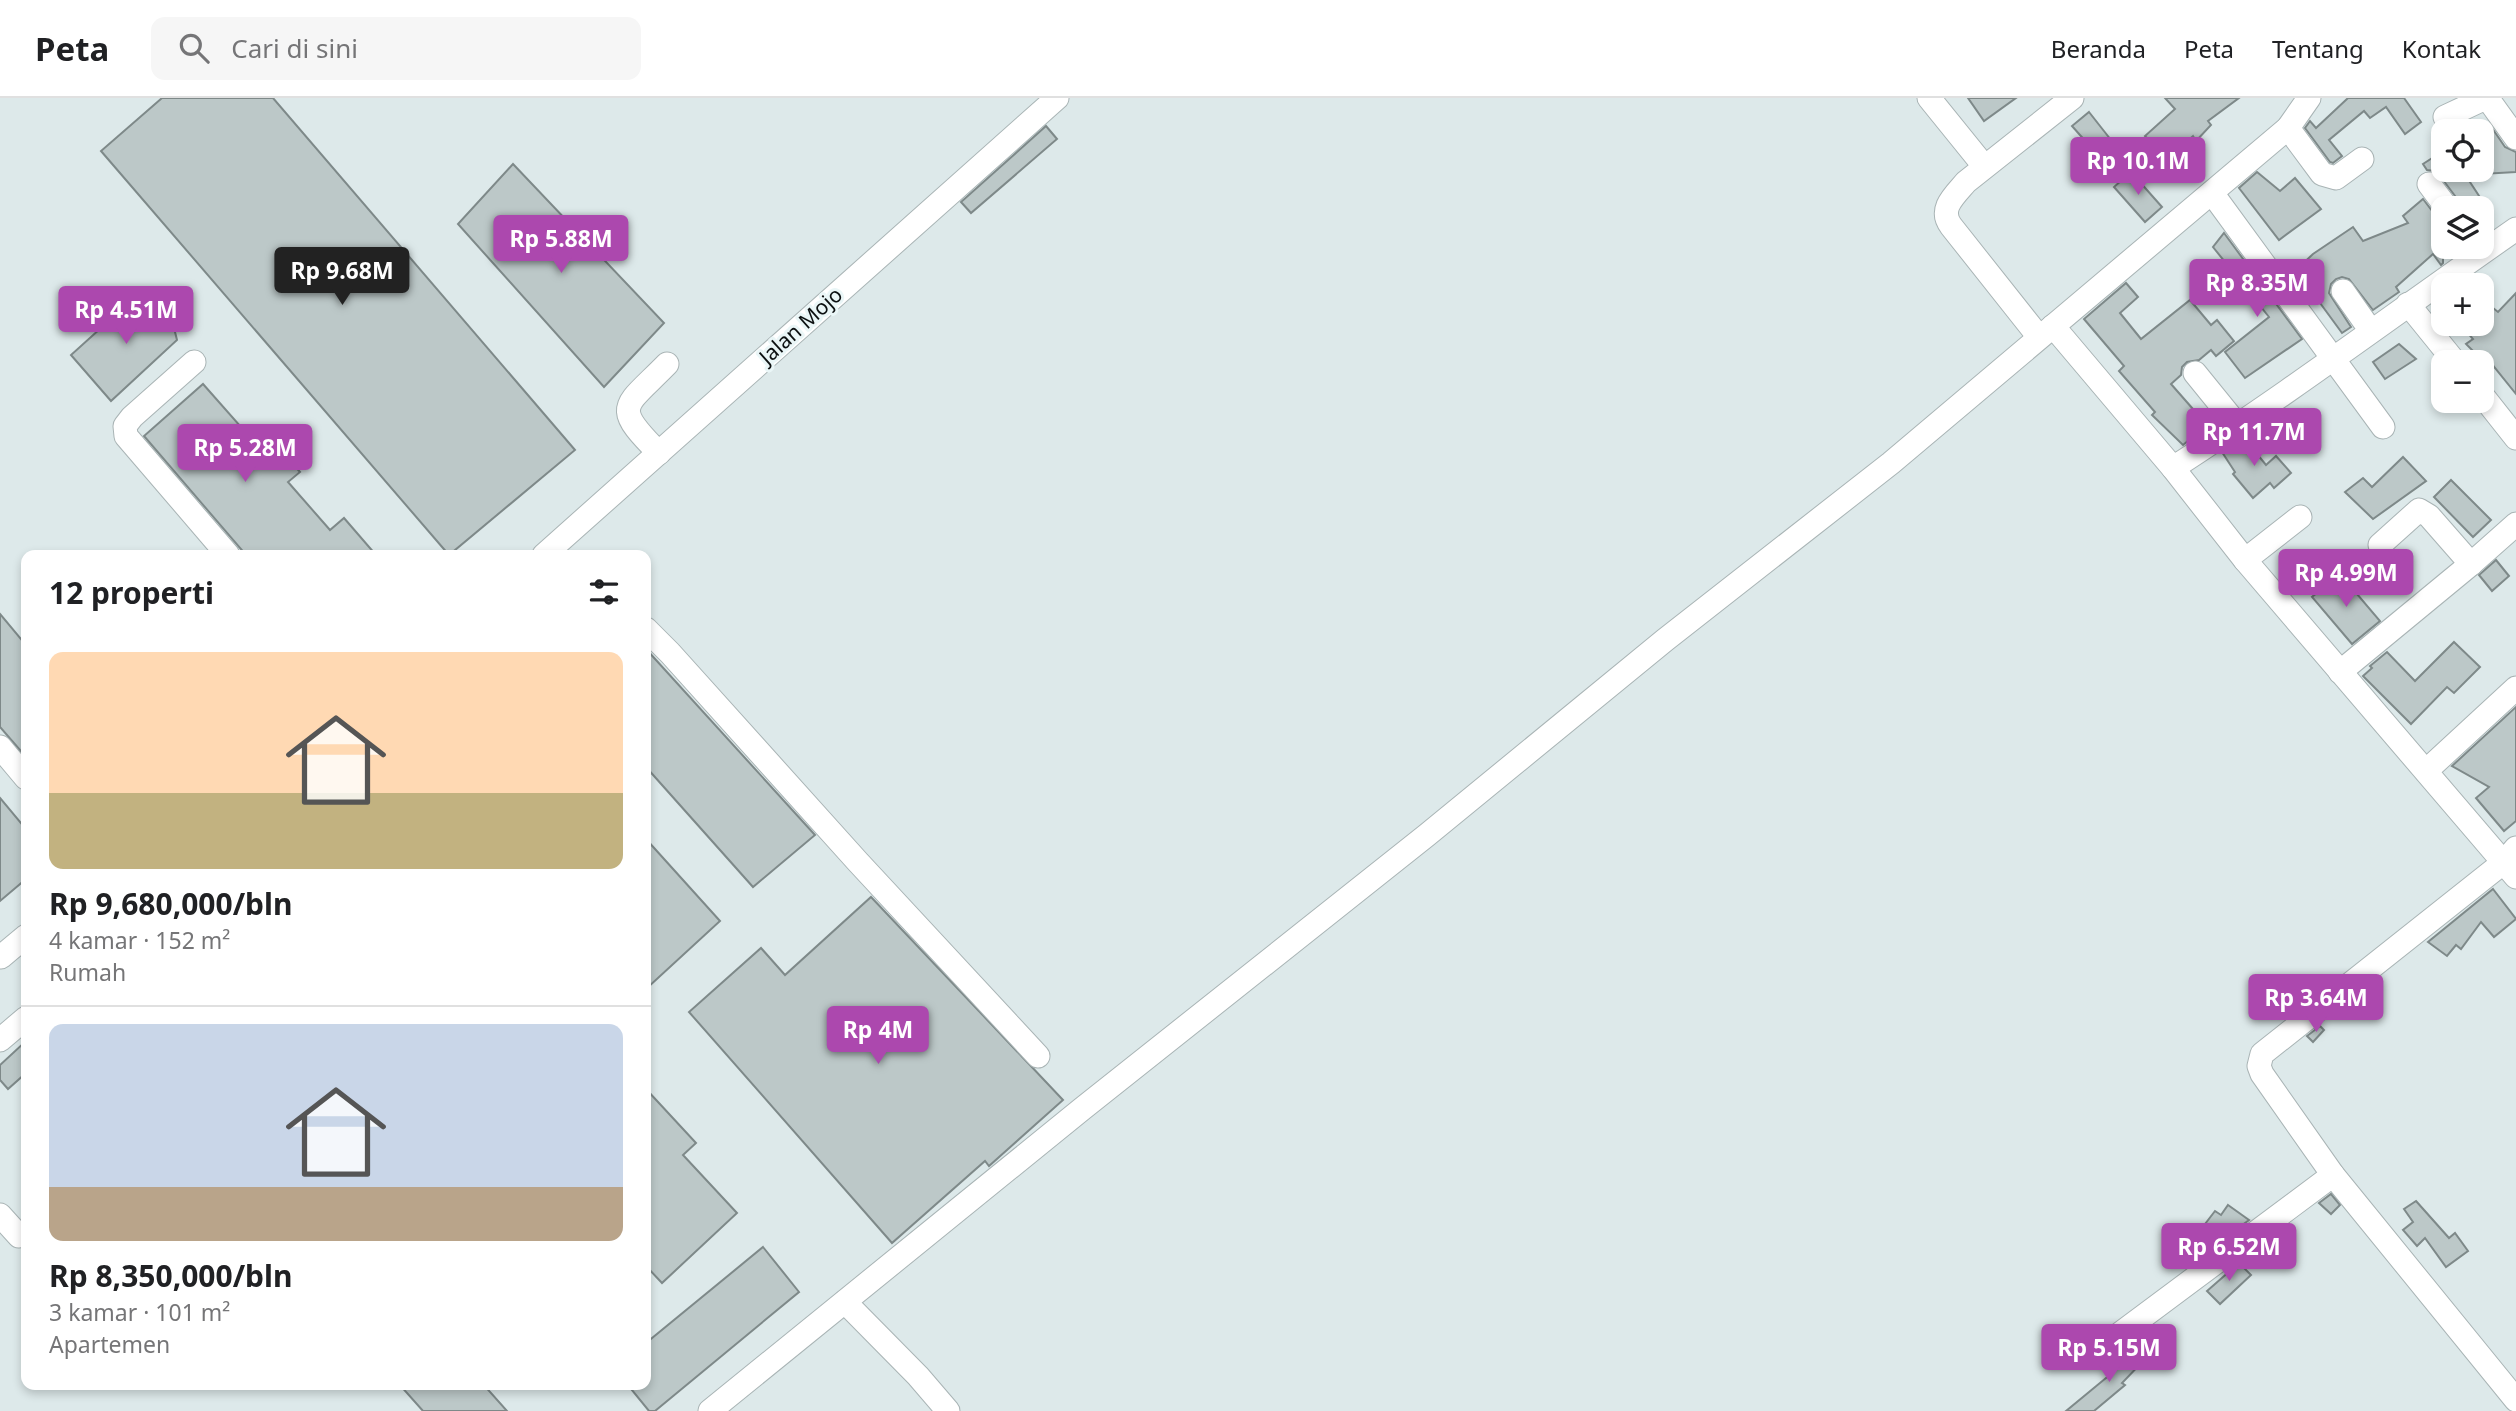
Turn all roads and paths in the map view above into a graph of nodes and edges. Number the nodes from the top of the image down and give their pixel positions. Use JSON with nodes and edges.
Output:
{"nodes":[{"id":1,"x":1057,"y":98,"type":"edge"},
{"id":2,"x":1929,"y":98,"type":"edge"},
{"id":3,"x":2072,"y":98,"type":"edge"},
{"id":4,"x":2296,"y":109,"type":"edge"},
{"id":5,"x":2445,"y":117,"type":"dead end"},
{"id":6,"x":2516,"y":138,"type":"edge"},
{"id":7,"x":2362,"y":159,"type":"dead end"},
{"id":8,"x":1984,"y":166,"type":"junction"},
{"id":9,"x":2429,"y":184,"type":"dead end"},
{"id":10,"x":2212,"y":193,"type":"junction"},
{"id":11,"x":2438,"y":196,"type":"edge"},
{"id":12,"x":2516,"y":229,"type":"edge"},
{"id":13,"x":2494,"y":241,"type":"edge"},
{"id":14,"x":2467,"y":259,"type":"edge"},
{"id":15,"x":2343,"y":291,"type":"dead end"},
{"id":16,"x":2408,"y":304,"type":"junction"},
{"id":17,"x":2371,"y":331,"type":"junction"},
{"id":18,"x":2046,"y":332,"type":"junction"},
{"id":19,"x":2445,"y":350,"type":"edge"},
{"id":20,"x":2334,"y":360,"type":"junction"},
{"id":21,"x":194,"y":362,"type":"dead end"},
{"id":22,"x":667,"y":365,"type":"dead end"},
{"id":23,"x":2195,"y":373,"type":"dead end"},
{"id":24,"x":2494,"y":410,"type":"edge"},
{"id":25,"x":2238,"y":426,"type":"junction"},
{"id":26,"x":2383,"y":427,"type":"dead end"},
{"id":27,"x":2516,"y":438,"type":"edge"},
{"id":28,"x":659,"y":453,"type":"junction"},
{"id":29,"x":2173,"y":468,"type":"junction"},
{"id":30,"x":2300,"y":517,"type":"dead end"},
{"id":31,"x":2516,"y":524,"type":"edge"},
{"id":32,"x":2380,"y":545,"type":"dead end"},
{"id":33,"x":568,"y":547,"type":"edge"},
{"id":34,"x":224,"y":550,"type":"edge"},
{"id":35,"x":2245,"y":560,"type":"junction"},
{"id":36,"x":2471,"y":564,"type":"junction"},
{"id":37,"x":651,"y":634,"type":"edge"},
{"id":38,"x":2340,"y":672,"type":"junction"},
{"id":39,"x":2516,"y":688,"type":"edge"},
{"id":40,"x":0,"y":747,"type":"edge"},
{"id":41,"x":21,"y":772,"type":"edge"},
{"id":42,"x":2426,"y":772,"type":"junction"},
{"id":43,"x":2512,"y":862,"type":"edge"},
{"id":44,"x":21,"y":940,"type":"edge"},
{"id":45,"x":1,"y":957,"type":"edge"},
{"id":46,"x":21,"y":1022,"type":"edge"},
{"id":47,"x":0,"y":1040,"type":"edge"},
{"id":48,"x":1038,"y":1056,"type":"dead end"},
{"id":49,"x":2333,"y":1175,"type":"junction"},
{"id":50,"x":0,"y":1215,"type":"edge"},
{"id":51,"x":19,"y":1236,"type":"dead end"},
{"id":52,"x":845,"y":1302,"type":"junction"},
{"id":53,"x":2117,"y":1336,"type":"dead end"},
{"id":54,"x":2516,"y":1400,"type":"edge"},
{"id":55,"x":710,"y":1411,"type":"edge"},
{"id":56,"x":948,"y":1411,"type":"edge"}],
"edges":[{"from":1,"to":28,"type":"street","name":"Jalan Mojo"},
{"from":2,"to":8,"type":"street"},
{"from":3,"to":8,"type":"street"},
{"from":4,"to":7,"type":"street"},
{"from":4,"to":10,"type":"street"},
{"from":5,"to":6,"type":"street"},
{"from":8,"to":18,"type":"street"},
{"from":9,"to":11,"type":"street"},
{"from":10,"to":18,"type":"street"},
{"from":10,"to":20,"type":"street"},
{"from":12,"to":13,"type":"street"},
{"from":14,"to":16,"type":"street"},
{"from":15,"to":17,"type":"street"},
{"from":16,"to":17,"type":"street"},
{"from":16,"to":19,"type":"street"},
{"from":17,"to":20,"type":"street"},
{"from":18,"to":29,"type":"street"},
{"from":18,"to":52,"type":"street"},
{"from":20,"to":25,"type":"street"},
{"from":20,"to":26,"type":"street"},
{"from":21,"to":34,"type":"street"},
{"from":22,"to":28,"type":"street"},
{"from":23,"to":25,"type":"street"},
{"from":24,"to":27,"type":"street"},
{"from":25,"to":29,"type":"street"},
{"from":28,"to":33,"type":"street","name":"Jalan Mojo"},
{"from":29,"to":35,"type":"street"},
{"from":30,"to":35,"type":"street"},
{"from":31,"to":36,"type":"street"},
{"from":32,"to":36,"type":"street"},
{"from":35,"to":38,"type":"street"},
{"from":36,"to":38,"type":"street"},
{"from":37,"to":48,"type":"street"},
{"from":38,"to":42,"type":"street"},
{"from":39,"to":42,"type":"street"},
{"from":40,"to":41,"type":"street"},
{"from":42,"to":43,"type":"street"},
{"from":43,"to":49,"type":"street"},
{"from":44,"to":45,"type":"street"},
{"from":46,"to":47,"type":"street"},
{"from":49,"to":53,"type":"street"},
{"from":49,"to":54,"type":"street"},
{"from":50,"to":51,"type":"street"},
{"from":52,"to":55,"type":"street"},
{"from":52,"to":56,"type":"street"}]}
